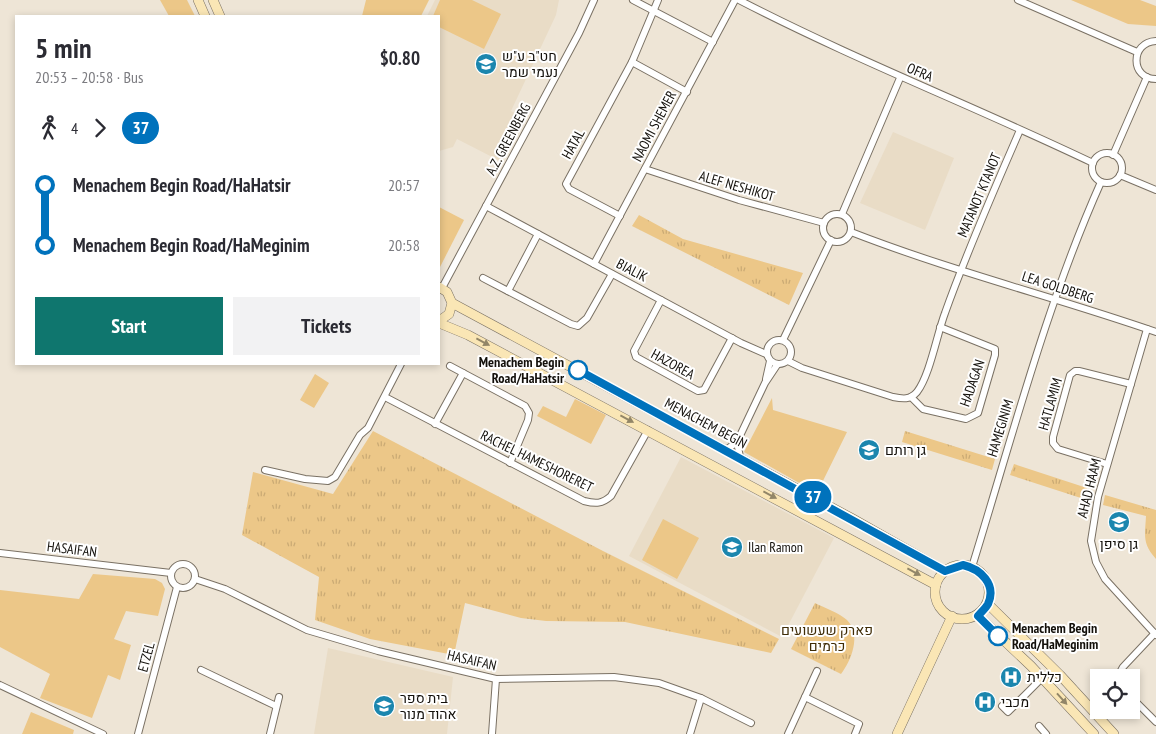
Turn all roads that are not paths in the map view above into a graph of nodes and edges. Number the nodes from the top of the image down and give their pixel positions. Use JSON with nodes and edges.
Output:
{"nodes":[{"id":1,"x":198,"y":0,"type":"edge"},
{"id":2,"x":213,"y":0,"type":"edge"},
{"id":3,"x":594,"y":0,"type":"edge"},
{"id":4,"x":633,"y":0,"type":"edge"},
{"id":5,"x":658,"y":0,"type":"edge"},
{"id":6,"x":735,"y":0,"type":"edge"},
{"id":7,"x":739,"y":0,"type":"edge"},
{"id":8,"x":1018,"y":0,"type":"edge"},
{"id":9,"x":654,"y":11,"type":"junction"},
{"id":10,"x":205,"y":15,"type":"edge"},
{"id":11,"x":220,"y":15,"type":"edge"},
{"id":12,"x":1156,"y":41,"type":"edge"},
{"id":13,"x":714,"y":42,"type":"junction"},
{"id":14,"x":1137,"y":52,"type":"junction"},
{"id":15,"x":632,"y":62,"type":"junction"},
{"id":16,"x":1147,"y":77,"type":"junction"},
{"id":17,"x":900,"y":78,"type":"junction"},
{"id":18,"x":1156,"y":78,"type":"edge"},
{"id":19,"x":687,"y":92,"type":"junction"},
{"id":20,"x":1020,"y":130,"type":"junction"},
{"id":21,"x":1113,"y":155,"type":"junction"},
{"id":22,"x":1093,"y":163,"type":"junction"},
{"id":23,"x":645,"y":169,"type":"junction"},
{"id":24,"x":1120,"y":175,"type":"junction"},
{"id":25,"x":1101,"y":182,"type":"junction"},
{"id":26,"x":1156,"y":190,"type":"edge"},
{"id":27,"x":486,"y":206,"type":"junction"},
{"id":28,"x":842,"y":214,"type":"junction"},
{"id":29,"x":620,"y":216,"type":"junction"},
{"id":30,"x":824,"y":223,"type":"junction"},
{"id":31,"x":851,"y":232,"type":"junction"},
{"id":32,"x":538,"y":234,"type":"junction"},
{"id":33,"x":831,"y":240,"type":"junction"},
{"id":34,"x":594,"y":264,"type":"junction"},
{"id":35,"x":960,"y":270,"type":"junction"},
{"id":36,"x":612,"y":274,"type":"junction"},
{"id":37,"x":483,"y":278,"type":"dead end"},
{"id":38,"x":440,"y":287,"type":"edge"},
{"id":39,"x":508,"y":291,"type":"junction"},
{"id":40,"x":1056,"y":298,"type":"junction"},
{"id":41,"x":661,"y":300,"type":"junction"},
{"id":42,"x":452,"y":303,"type":"junction"},
{"id":43,"x":440,"y":321,"type":"edge"},
{"id":44,"x":440,"y":322,"type":"edge"},
{"id":45,"x":940,"y":326,"type":"junction"},
{"id":46,"x":1147,"y":329,"type":"junction"},
{"id":47,"x":1156,"y":332,"type":"edge"},
{"id":48,"x":732,"y":338,"type":"junction"},
{"id":49,"x":783,"y":340,"type":"junction"},
{"id":50,"x":766,"y":354,"type":"junction"},
{"id":51,"x":770,"y":361,"type":"junction"},
{"id":52,"x":788,"y":361,"type":"junction"},
{"id":53,"x":401,"y":365,"type":"edge"},
{"id":54,"x":777,"y":365,"type":"junction"},
{"id":55,"x":450,"y":366,"type":"dead end"},
{"id":56,"x":462,"y":373,"type":"junction"},
{"id":57,"x":765,"y":383,"type":"junction"},
{"id":58,"x":1131,"y":384,"type":"junction"},
{"id":59,"x":385,"y":397,"type":"junction"},
{"id":60,"x":911,"y":397,"type":"junction"},
{"id":61,"x":435,"y":424,"type":"junction"},
{"id":62,"x":648,"y":430,"type":"junction"},
{"id":63,"x":737,"y":442,"type":"junction"},
{"id":64,"x":726,"y":450,"type":"junction"},
{"id":65,"x":740,"y":457,"type":"junction"},
{"id":66,"x":510,"y":464,"type":"junction"},
{"id":67,"x":1107,"y":464,"type":"junction"},
{"id":68,"x":265,"y":470,"type":"dead end"},
{"id":69,"x":0,"y":553,"type":"edge"},
{"id":70,"x":972,"y":567,"type":"junction"},
{"id":71,"x":945,"y":571,"type":"junction"},
{"id":72,"x":171,"y":573,"type":"junction"},
{"id":73,"x":195,"y":579,"type":"junction"},
{"id":74,"x":936,"y":585,"type":"junction"},
{"id":75,"x":177,"y":587,"type":"junction"},
{"id":76,"x":988,"y":604,"type":"junction"},
{"id":77,"x":952,"y":616,"type":"junction"},
{"id":78,"x":978,"y":616,"type":"junction"},
{"id":79,"x":1155,"y":634,"type":"edge"},
{"id":80,"x":1122,"y":669,"type":"edge"},
{"id":81,"x":201,"y":670,"type":"dead end"},
{"id":82,"x":817,"y":671,"type":"dead end"},
{"id":83,"x":1042,"y":678,"type":"junction"},
{"id":84,"x":496,"y":679,"type":"junction"},
{"id":85,"x":0,"y":686,"type":"edge"},
{"id":86,"x":805,"y":697,"type":"junction"},
{"id":87,"x":278,"y":698,"type":"dead end"},
{"id":88,"x":702,"y":698,"type":"junction"},
{"id":89,"x":276,"y":706,"type":"junction"},
{"id":90,"x":1002,"y":706,"type":"dead end"},
{"id":91,"x":1140,"y":706,"type":"edge"},
{"id":92,"x":750,"y":722,"type":"dead end"},
{"id":93,"x":1156,"y":722,"type":"edge"},
{"id":94,"x":1039,"y":726,"type":"dead end"},
{"id":95,"x":103,"y":734,"type":"edge"},
{"id":96,"x":138,"y":734,"type":"edge"},
{"id":97,"x":270,"y":734,"type":"edge"},
{"id":98,"x":492,"y":734,"type":"edge"},
{"id":99,"x":690,"y":734,"type":"edge"},
{"id":100,"x":788,"y":734,"type":"edge"},
{"id":101,"x":855,"y":734,"type":"edge"},
{"id":102,"x":896,"y":734,"type":"edge"},
{"id":103,"x":1046,"y":734,"type":"edge"},
{"id":104,"x":1094,"y":734,"type":"edge"},
{"id":105,"x":1114,"y":734,"type":"edge"}],
"edges":[{"from":1,"to":10,"type":"main road"},
{"from":2,"to":11,"type":"main road"},
{"from":3,"to":27,"type":"street","name":"A.Z. GREENBERG"},
{"from":4,"to":9,"type":"street"},
{"from":5,"to":9,"type":"street","name":"HATAL"},
{"from":6,"to":13,"type":"street","name":"NAOMI SHEMER"},
{"from":7,"to":17,"type":"street","name":"OFRA"},
{"from":8,"to":14,"type":"street"},
{"from":9,"to":13,"type":"street"},
{"from":9,"to":15,"type":"street","name":"HATAL"},
{"from":12,"to":14,"type":"street"},
{"from":13,"to":19,"type":"street","name":"NAOMI SHEMER"},
{"from":14,"to":16,"type":"street"},
{"from":15,"to":19,"type":"street"},
{"from":15,"to":29,"type":"street","name":"HATAL"},
{"from":16,"to":18,"type":"street"},
{"from":16,"to":21,"type":"street"},
{"from":17,"to":20,"type":"street","name":"OFRA"},
{"from":17,"to":28,"type":"street"},
{"from":19,"to":23,"type":"street","name":"NAOMI SHEMER"},
{"from":20,"to":22,"type":"street","name":"OFRA"},
{"from":20,"to":35,"type":"street","name":"MATANOT KTANOT"},
{"from":21,"to":22,"type":"street"},
{"from":21,"to":24,"type":"street"},
{"from":22,"to":25,"type":"street"},
{"from":23,"to":29,"type":"street","name":"NAOMI SHEMER"},
{"from":23,"to":30,"type":"street","name":"ALEF NESHIKOT"},
{"from":24,"to":25,"type":"street"},
{"from":24,"to":26,"type":"street"},
{"from":25,"to":40,"type":"street","name":"HAMEGINIM"},
{"from":27,"to":32,"type":"street","name":"BIALIK"},
{"from":27,"to":38,"type":"street","name":"A.Z. GREENBERG"},
{"from":28,"to":30,"type":"street"},
{"from":28,"to":31,"type":"street"},
{"from":29,"to":34,"type":"street","name":"NAOMI SHEMER"},
{"from":30,"to":33,"type":"street"},
{"from":31,"to":33,"type":"street"},
{"from":31,"to":35,"type":"street"},
{"from":32,"to":34,"type":"street","name":"BIALIK"},
{"from":32,"to":39,"type":"street"},
{"from":33,"to":49,"type":"street"},
{"from":34,"to":36,"type":"street","name":"BIALIK"},
{"from":35,"to":40,"type":"street","name":"LEA GOLDBERG"},
{"from":35,"to":45,"type":"street"},
{"from":36,"to":39,"type":"street"},
{"from":36,"to":41,"type":"street","name":"BIALIK"},
{"from":37,"to":39,"type":"street"},
{"from":38,"to":42,"type":"main road"},
{"from":40,"to":46,"type":"street","name":"LEA GOLDBERG"},
{"from":40,"to":70,"type":"street","name":"HAMEGINIM"},
{"from":41,"to":48,"type":"street","name":"BIALIK"},
{"from":41,"to":48,"type":"street","name":"HAZOREA"},
{"from":42,"to":43,"type":"main road"},
{"from":42,"to":64,"type":"main road","name":"MENACHEM BEGIN"},
{"from":44,"to":62,"type":"main road","one_way":true},
{"from":45,"to":60,"type":"street"},
{"from":45,"to":60,"type":"street","name":"HADAGAN"},
{"from":46,"to":47,"type":"street","name":"LEA GOLDBERG"},
{"from":46,"to":58,"type":"street","name":"AHAD HAAM"},
{"from":48,"to":50,"type":"street","name":"BIALIK"},
{"from":49,"to":50,"type":"street"},
{"from":49,"to":52,"type":"street"},
{"from":50,"to":51,"type":"street"},
{"from":51,"to":54,"type":"street"},
{"from":51,"to":57,"type":"street"},
{"from":52,"to":54,"type":"street"},
{"from":52,"to":60,"type":"street"},
{"from":53,"to":59,"type":"street"},
{"from":54,"to":57,"type":"street"},
{"from":55,"to":56,"type":"street"},
{"from":56,"to":61,"type":"street"},
{"from":56,"to":66,"type":"street"},
{"from":57,"to":63,"type":"street"},
{"from":58,"to":67,"type":"street","name":"AHAD HAAM"},
{"from":58,"to":67,"type":"street","name":"HATLAMIM"},
{"from":59,"to":61,"type":"street","name":"RACHEL HAMESHORERET"},
{"from":59,"to":68,"type":"street"},
{"from":61,"to":66,"type":"street","name":"RACHEL HAMESHORERET"},
{"from":62,"to":66,"type":"street","name":"RACHEL HAMESHORERET"},
{"from":62,"to":74,"type":"main road","one_way":true},
{"from":63,"to":64,"type":"street"},
{"from":63,"to":65,"type":"street"},
{"from":64,"to":65,"type":"main road","name":"MENACHEM BEGIN"},
{"from":65,"to":71,"type":"main road","name":"MENACHEM BEGIN"},
{"from":67,"to":79,"type":"street","name":"AHAD HAAM"},
{"from":69,"to":72,"type":"street","name":"HASAIFAN"},
{"from":70,"to":71,"type":"main road"},
{"from":70,"to":76,"type":"main road"},
{"from":71,"to":74,"type":"main road"},
{"from":72,"to":73,"type":"street"},
{"from":72,"to":75,"type":"street"},
{"from":73,"to":75,"type":"street"},
{"from":73,"to":84,"type":"street","name":"HASAIFAN"},
{"from":74,"to":77,"type":"main road"},
{"from":75,"to":96,"type":"street","name":"ETZEL"},
{"from":76,"to":78,"type":"main road"},
{"from":76,"to":105,"type":"main road"},
{"from":77,"to":78,"type":"main road"},
{"from":77,"to":102,"type":"main road"},
{"from":78,"to":83,"type":"main road"},
{"from":79,"to":80,"type":"street"},
{"from":81,"to":89,"type":"street"},
{"from":82,"to":86,"type":"street"},
{"from":83,"to":90,"type":"street"},
{"from":83,"to":104,"type":"main road","one_way":true},
{"from":84,"to":88,"type":"street","name":"HASAIFAN"},
{"from":84,"to":98,"type":"street"},
{"from":85,"to":95,"type":"street"},
{"from":86,"to":100,"type":"street"},
{"from":86,"to":101,"type":"street"},
{"from":87,"to":89,"type":"street"},
{"from":88,"to":92,"type":"street","name":"HASAIFAN"},
{"from":88,"to":99,"type":"street"},
{"from":89,"to":97,"type":"street"},
{"from":91,"to":93,"type":"street"},
{"from":94,"to":103,"type":"street"}]}
